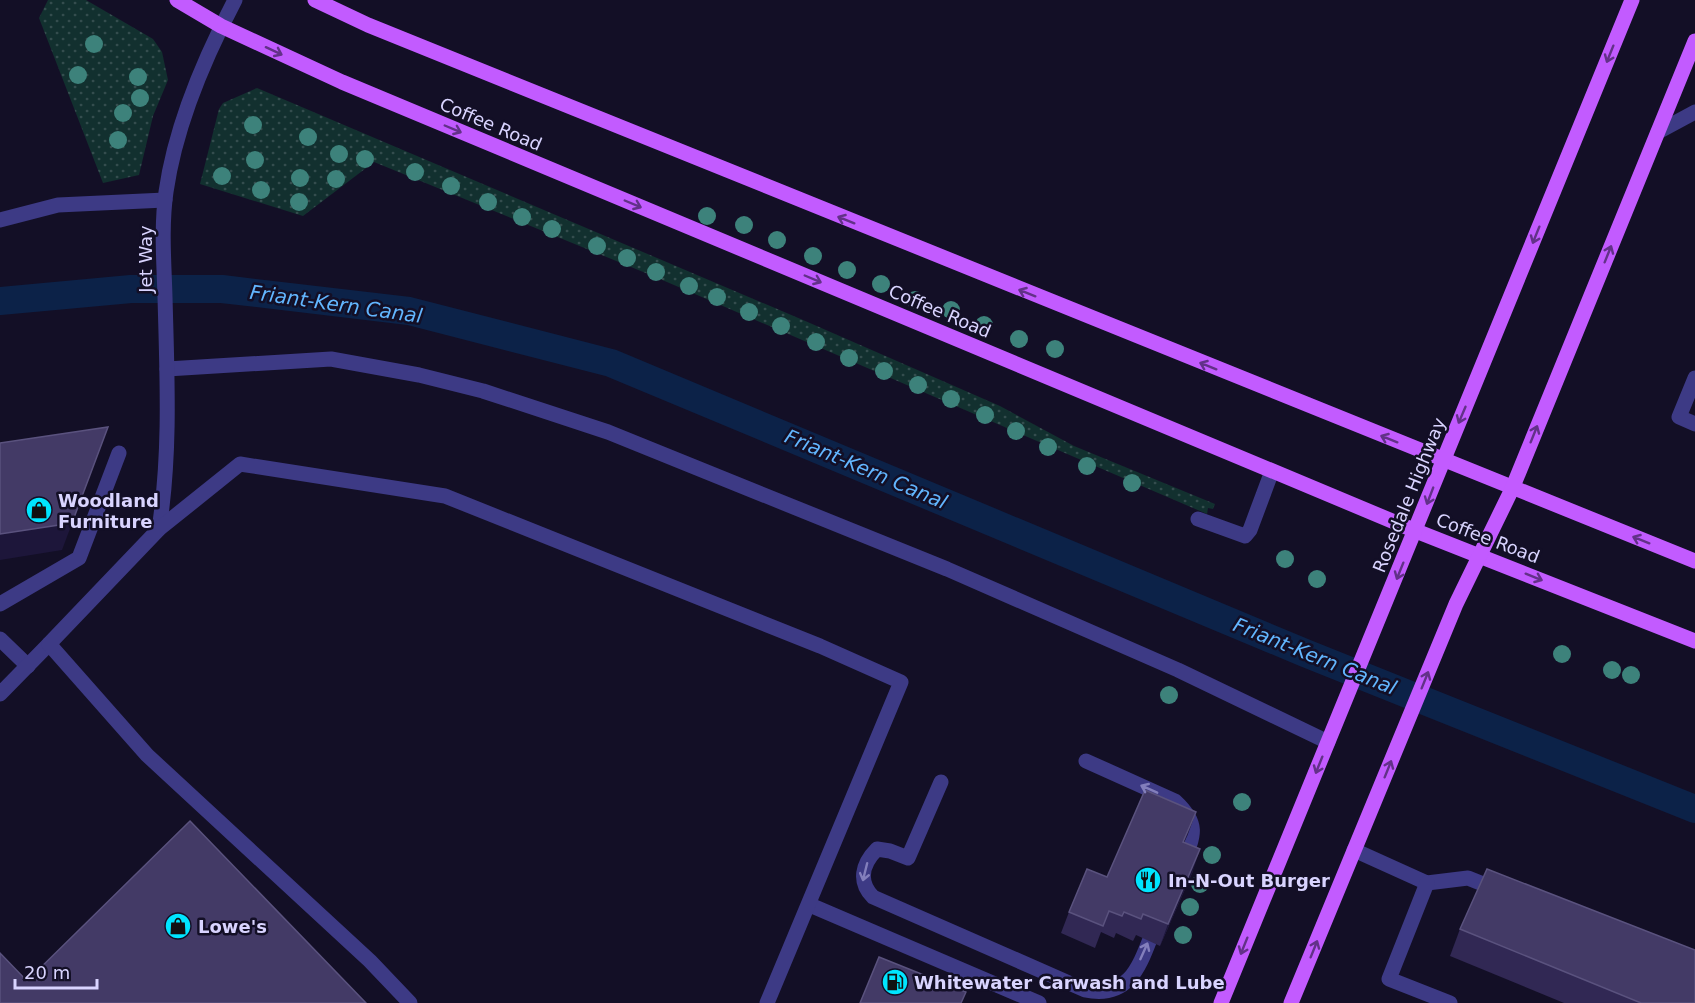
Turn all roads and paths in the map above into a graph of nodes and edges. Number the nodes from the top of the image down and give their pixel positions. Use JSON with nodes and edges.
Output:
{"nodes":[{"id":1,"x":177,"y":0,"type":"edge"},
{"id":2,"x":235,"y":0,"type":"edge"},
{"id":3,"x":315,"y":0,"type":"edge"},
{"id":4,"x":1632,"y":0,"type":"edge"},
{"id":5,"x":221,"y":26,"type":"junction"},
{"id":6,"x":1695,"y":41,"type":"edge"},
{"id":7,"x":1695,"y":112,"type":"edge"},
{"id":8,"x":1658,"y":132,"type":"junction"},
{"id":9,"x":165,"y":200,"type":"junction"},
{"id":10,"x":0,"y":220,"type":"edge"},
{"id":11,"x":167,"y":369,"type":"junction"},
{"id":12,"x":1695,"y":378,"type":"edge"},
{"id":13,"x":1695,"y":424,"type":"edge"},
{"id":14,"x":119,"y":453,"type":"dead end"},
{"id":15,"x":1443,"y":460,"type":"junction"},
{"id":16,"x":1272,"y":471,"type":"junction"},
{"id":17,"x":1512,"y":489,"type":"junction"},
{"id":18,"x":1198,"y":519,"type":"dead end"},
{"id":19,"x":159,"y":529,"type":"junction"},
{"id":20,"x":1416,"y":531,"type":"junction"},
{"id":21,"x":1480,"y":556,"type":"junction"},
{"id":22,"x":1695,"y":561,"type":"edge"},
{"id":23,"x":0,"y":604,"type":"edge"},
{"id":24,"x":0,"y":639,"type":"edge"},
{"id":25,"x":1695,"y":641,"type":"edge"},
{"id":26,"x":49,"y":644,"type":"junction"},
{"id":27,"x":27,"y":666,"type":"junction"},
{"id":28,"x":0,"y":694,"type":"edge"},
{"id":29,"x":1328,"y":742,"type":"junction"},
{"id":30,"x":1086,"y":761,"type":"dead end"},
{"id":31,"x":941,"y":782,"type":"dead end"},
{"id":32,"x":1354,"y":850,"type":"junction"},
{"id":33,"x":1178,"y":875,"type":"edge"},
{"id":34,"x":1427,"y":883,"type":"junction"},
{"id":35,"x":1511,"y":896,"type":"edge"},
{"id":36,"x":810,"y":905,"type":"junction"},
{"id":37,"x":1164,"y":907,"type":"edge"},
{"id":38,"x":410,"y":1003,"type":"edge"},
{"id":39,"x":767,"y":1003,"type":"edge"},
{"id":40,"x":1039,"y":1003,"type":"edge"},
{"id":41,"x":1221,"y":1003,"type":"edge"},
{"id":42,"x":1291,"y":1003,"type":"edge"},
{"id":43,"x":1450,"y":1003,"type":"edge"}],
"edges":[{"from":1,"to":5,"type":"main road","name":"Coffee Road"},
{"from":2,"to":5,"type":"lane","name":"Jet Way"},
{"from":15,"to":3,"type":"main road","one_way":true},
{"from":4,"to":15,"type":"main road","name":"Rosedale Highway","one_way":true},
{"from":5,"to":9,"type":"lane","name":"Jet Way"},
{"from":5,"to":16,"type":"main road","name":"Coffee Road","one_way":true},
{"from":6,"to":8,"type":"main road"},
{"from":7,"to":8,"type":"lane"},
{"from":17,"to":8,"type":"main road","one_way":true},
{"from":9,"to":10,"type":"lane"},
{"from":9,"to":11,"type":"lane","name":"Jet Way"},
{"from":11,"to":19,"type":"lane","name":"Jet Way"},
{"from":11,"to":29,"type":"lane"},
{"from":12,"to":13,"type":"lane"},
{"from":14,"to":23,"type":"lane"},
{"from":15,"to":17,"type":"main road"},
{"from":15,"to":20,"type":"main road","name":"Rosedale Highway","one_way":true},
{"from":16,"to":18,"type":"lane"},
{"from":16,"to":20,"type":"main road","name":"Coffee Road"},
{"from":17,"to":21,"type":"main road"},
{"from":22,"to":17,"type":"main road","one_way":true},
{"from":19,"to":26,"type":"lane"},
{"from":19,"to":36,"type":"lane"},
{"from":20,"to":21,"type":"main road","name":"Coffee Road"},
{"from":20,"to":29,"type":"main road","name":"Rosedale Highway","one_way":true},
{"from":21,"to":25,"type":"main road","name":"Coffee Road","one_way":true},
{"from":32,"to":21,"type":"main road","one_way":true},
{"from":24,"to":27,"type":"lane"},
{"from":26,"to":27,"type":"lane"},
{"from":26,"to":38,"type":"lane"},
{"from":27,"to":28,"type":"lane"},
{"from":29,"to":41,"type":"main road","name":"Rosedale Highway","one_way":true},
{"from":33,"to":30,"type":"lane","one_way":true},
{"from":31,"to":37,"type":"lane","one_way":true},
{"from":32,"to":34,"type":"lane"},
{"from":42,"to":32,"type":"main road","one_way":true},
{"from":34,"to":35,"type":"lane"},
{"from":34,"to":43,"type":"lane"},
{"from":36,"to":39,"type":"lane"},
{"from":36,"to":40,"type":"lane"}]}
